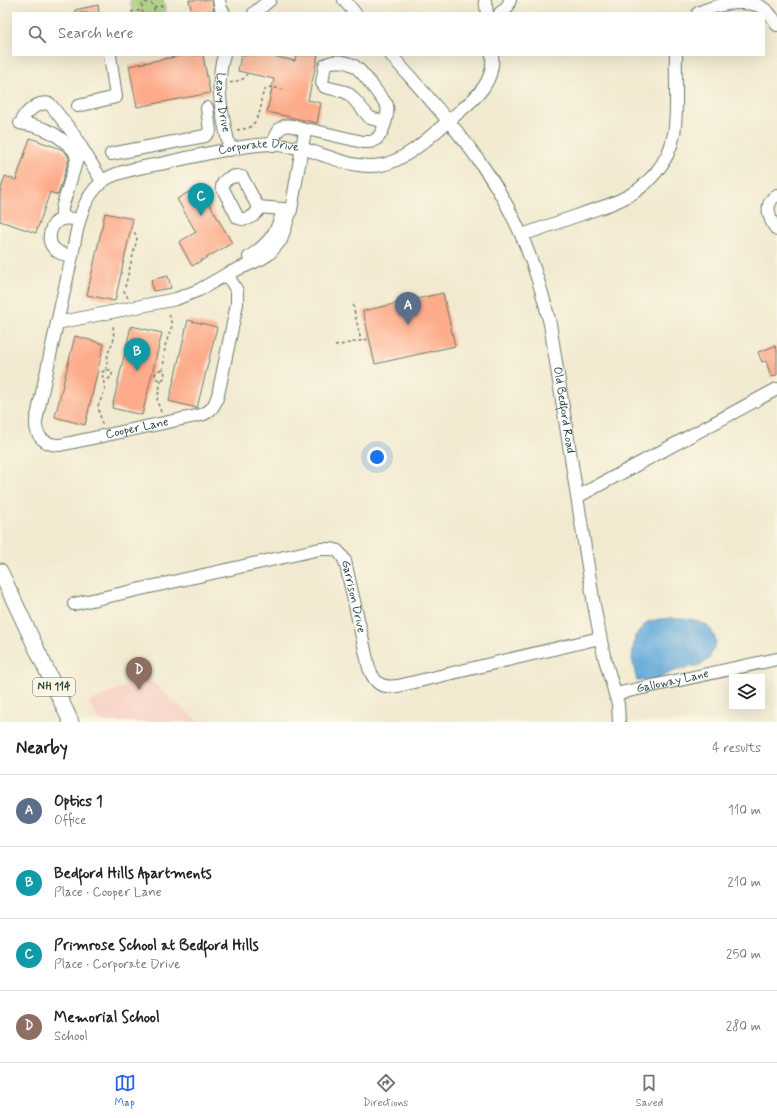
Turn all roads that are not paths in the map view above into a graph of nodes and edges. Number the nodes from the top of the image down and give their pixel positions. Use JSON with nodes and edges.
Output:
{"nodes":[{"id":1,"x":219,"y":0,"type":"edge"},
{"id":2,"x":225,"y":0,"type":"edge"},
{"id":3,"x":270,"y":0,"type":"edge"},
{"id":4,"x":344,"y":0,"type":"edge"},
{"id":5,"x":485,"y":0,"type":"edge"},
{"id":6,"x":510,"y":0,"type":"edge"},
{"id":7,"x":223,"y":12,"type":"edge"},
{"id":8,"x":224,"y":12,"type":"edge"},
{"id":9,"x":255,"y":12,"type":"edge"},
{"id":10,"x":354,"y":12,"type":"edge"},
{"id":11,"x":486,"y":12,"type":"edge"},
{"id":12,"x":502,"y":12,"type":"edge"},
{"id":13,"x":701,"y":12,"type":"edge"},
{"id":14,"x":777,"y":25,"type":"edge"},
{"id":15,"x":110,"y":56,"type":"edge"},
{"id":16,"x":224,"y":56,"type":"edge"},
{"id":17,"x":392,"y":56,"type":"edge"},
{"id":18,"x":492,"y":56,"type":"edge"},
{"id":19,"x":676,"y":56,"type":"edge"},
{"id":20,"x":78,"y":106,"type":"dead end"},
{"id":21,"x":207,"y":108,"type":"dead end"},
{"id":22,"x":449,"y":121,"type":"junction"},
{"id":23,"x":385,"y":122,"type":"junction"},
{"id":24,"x":305,"y":131,"type":"junction"},
{"id":25,"x":273,"y":145,"type":"junction"},
{"id":26,"x":298,"y":148,"type":"junction"},
{"id":27,"x":230,"y":150,"type":"junction"},
{"id":28,"x":111,"y":154,"type":"dead end"},
{"id":29,"x":102,"y":181,"type":"junction"},
{"id":30,"x":777,"y":195,"type":"edge"},
{"id":31,"x":258,"y":207,"type":"dead end"},
{"id":32,"x":283,"y":209,"type":"junction"},
{"id":33,"x":62,"y":219,"type":"junction"},
{"id":34,"x":79,"y":220,"type":"junction"},
{"id":35,"x":777,"y":230,"type":"edge"},
{"id":36,"x":522,"y":235,"type":"junction"},
{"id":37,"x":72,"y":256,"type":"junction"},
{"id":38,"x":227,"y":274,"type":"junction"},
{"id":39,"x":58,"y":323,"type":"junction"},
{"id":40,"x":777,"y":390,"type":"edge"},
{"id":41,"x":577,"y":497,"type":"junction"},
{"id":42,"x":0,"y":571,"type":"edge"},
{"id":43,"x":0,"y":586,"type":"edge"},
{"id":44,"x":74,"y":604,"type":"dead end"},
{"id":45,"x":600,"y":638,"type":"junction"},
{"id":46,"x":37,"y":651,"type":"junction"},
{"id":47,"x":777,"y":659,"type":"edge"},
{"id":48,"x":615,"y":694,"type":"junction"},
{"id":49,"x":72,"y":722,"type":"edge"},
{"id":50,"x":619,"y":722,"type":"edge"}],
"edges":[{"from":1,"to":7,"type":"street"},
{"from":2,"to":8,"type":"street"},
{"from":3,"to":9,"type":"street"},
{"from":4,"to":10,"type":"street"},
{"from":5,"to":11,"type":"street"},
{"from":6,"to":12,"type":"street"},
{"from":13,"to":14,"type":"street"},
{"from":15,"to":20,"type":"street"},
{"from":16,"to":27,"type":"street","name":"Leavy Drive"},
{"from":17,"to":22,"type":"street","name":"Old Bedford Road"},
{"from":18,"to":22,"type":"street"},
{"from":19,"to":36,"type":"street"},
{"from":21,"to":28,"type":"street"},
{"from":22,"to":26,"type":"street","name":"Corporate Drive"},
{"from":22,"to":36,"type":"street","name":"Old Bedford Road"},
{"from":23,"to":23,"type":"street"},
{"from":23,"to":24,"type":"street"},
{"from":24,"to":25,"type":"street"},
{"from":24,"to":26,"type":"street"},
{"from":25,"to":26,"type":"street","name":"Corporate Drive"},
{"from":25,"to":27,"type":"street","name":"Corporate Drive"},
{"from":26,"to":32,"type":"street"},
{"from":26,"to":38,"type":"street"},
{"from":27,"to":29,"type":"street","name":"Corporate Drive"},
{"from":29,"to":33,"type":"street"},
{"from":29,"to":34,"type":"street","name":"Corporate Drive"},
{"from":30,"to":35,"type":"street"},
{"from":31,"to":32,"type":"street"},
{"from":32,"to":38,"type":"street"},
{"from":33,"to":34,"type":"street"},
{"from":33,"to":37,"type":"street"},
{"from":34,"to":37,"type":"street","name":"Corporate Drive"},
{"from":36,"to":41,"type":"street","name":"Old Bedford Road"},
{"from":37,"to":39,"type":"street","name":"Cooper Lane"},
{"from":38,"to":39,"type":"street"},
{"from":38,"to":39,"type":"street","name":"Cooper Lane"},
{"from":40,"to":41,"type":"street"},
{"from":41,"to":45,"type":"street","name":"Old Bedford Road"},
{"from":42,"to":46,"type":"main road","number":"NH 114"},
{"from":43,"to":46,"type":"main road","number":"NH 114"},
{"from":44,"to":45,"type":"street","name":"Garrison Drive"},
{"from":45,"to":48,"type":"street","name":"Old Bedford Road"},
{"from":46,"to":49,"type":"main road","number":"NH 114"},
{"from":47,"to":48,"type":"street","name":"Galloway Lane"},
{"from":48,"to":50,"type":"street","name":"Old Bedford Road"}]}
